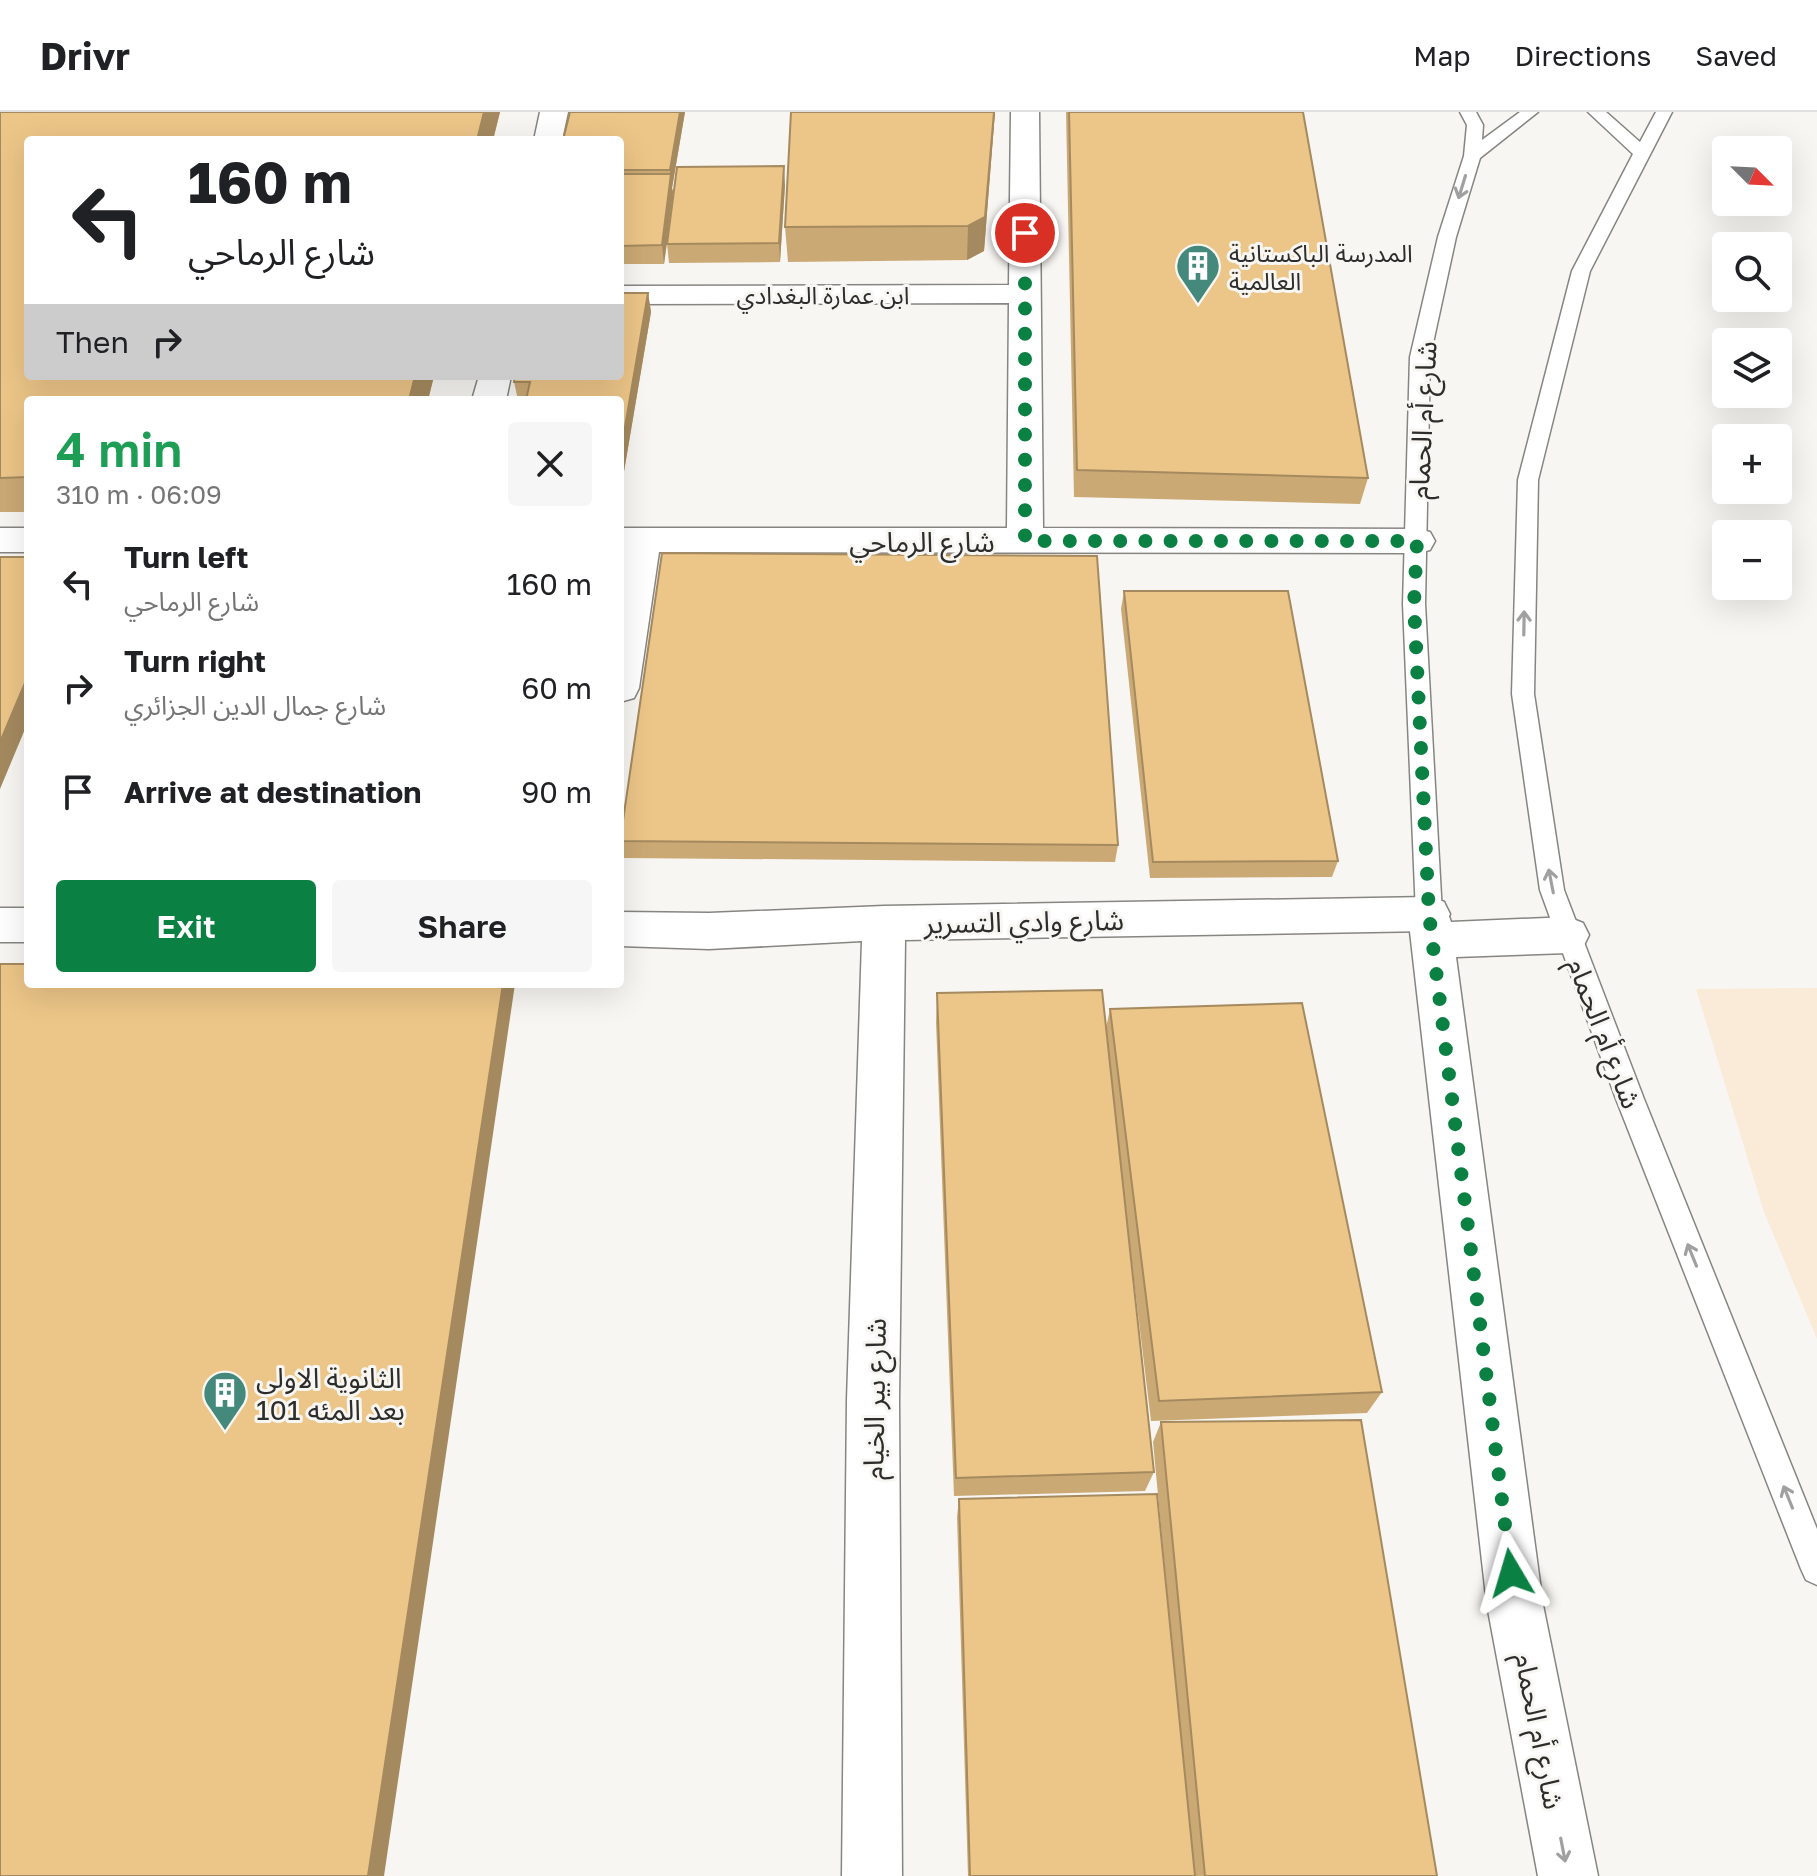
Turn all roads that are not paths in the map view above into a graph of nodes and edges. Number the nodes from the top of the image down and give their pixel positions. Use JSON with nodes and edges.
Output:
{"nodes":[{"id":1,"x":554,"y":112,"type":"edge"},
{"id":2,"x":1025,"y":112,"type":"edge"},
{"id":3,"x":1468,"y":112,"type":"edge"},
{"id":4,"x":1530,"y":112,"type":"edge"},
{"id":5,"x":1596,"y":112,"type":"edge"},
{"id":6,"x":1664,"y":112,"type":"edge"},
{"id":7,"x":549,"y":136,"type":"edge"},
{"id":8,"x":1641,"y":152,"type":"junction"},
{"id":9,"x":1472,"y":156,"type":"junction"},
{"id":10,"x":1025,"y":294,"type":"junction"},
{"id":11,"x":624,"y":295,"type":"edge"},
{"id":12,"x":0,"y":540,"type":"edge"},
{"id":13,"x":24,"y":540,"type":"edge"},
{"id":14,"x":632,"y":540,"type":"edge"},
{"id":15,"x":1025,"y":541,"type":"junction"},
{"id":16,"x":1417,"y":541,"type":"junction"},
{"id":17,"x":624,"y":639,"type":"edge"},
{"id":18,"x":884,"y":923,"type":"junction"},
{"id":19,"x":0,"y":925,"type":"edge"},
{"id":20,"x":24,"y":925,"type":"edge"},
{"id":21,"x":1430,"y":927,"type":"junction"},
{"id":22,"x":624,"y":929,"type":"edge"},
{"id":23,"x":1568,"y":935,"type":"junction"},
{"id":24,"x":1817,"y":1569,"type":"edge"},
{"id":25,"x":872,"y":1876,"type":"edge"},
{"id":26,"x":1568,"y":1876,"type":"edge"}],
"edges":[{"from":1,"to":7,"type":"street"},
{"from":2,"to":10,"type":"street"},
{"from":3,"to":9,"type":"lane","name":"شارع أم الحمام"},
{"from":4,"to":9,"type":"lane"},
{"from":5,"to":8,"type":"lane"},
{"from":6,"to":8,"type":"lane","name":"شارع أم الحمام"},
{"from":23,"to":8,"type":"lane","name":"شارع أم الحمام","one_way":true},
{"from":9,"to":16,"type":"lane","name":"شارع أم الحمام","one_way":true},
{"from":10,"to":11,"type":"street","name":"ابن عمارة البغدادي"},
{"from":10,"to":15,"type":"street"},
{"from":12,"to":13,"type":"street"},
{"from":14,"to":15,"type":"street","name":"شارع الرماحي"},
{"from":14,"to":17,"type":"street"},
{"from":15,"to":16,"type":"street","name":"شارع الرماحي"},
{"from":16,"to":21,"type":"lane","name":"شارع أم الحمام"},
{"from":18,"to":21,"type":"street","name":"شارع وادي التسرير"},
{"from":18,"to":22,"type":"street","name":"شارع وادي التسرير"},
{"from":18,"to":25,"type":"street","name":"شارع بير الخيام"},
{"from":19,"to":20,"type":"street"},
{"from":21,"to":23,"type":"street","name":"شارع وادي التسرير"},
{"from":21,"to":26,"type":"street","name":"شارع أم الحمام","one_way":true},
{"from":24,"to":23,"type":"lane","name":"شارع أم الحمام","one_way":true}]}
